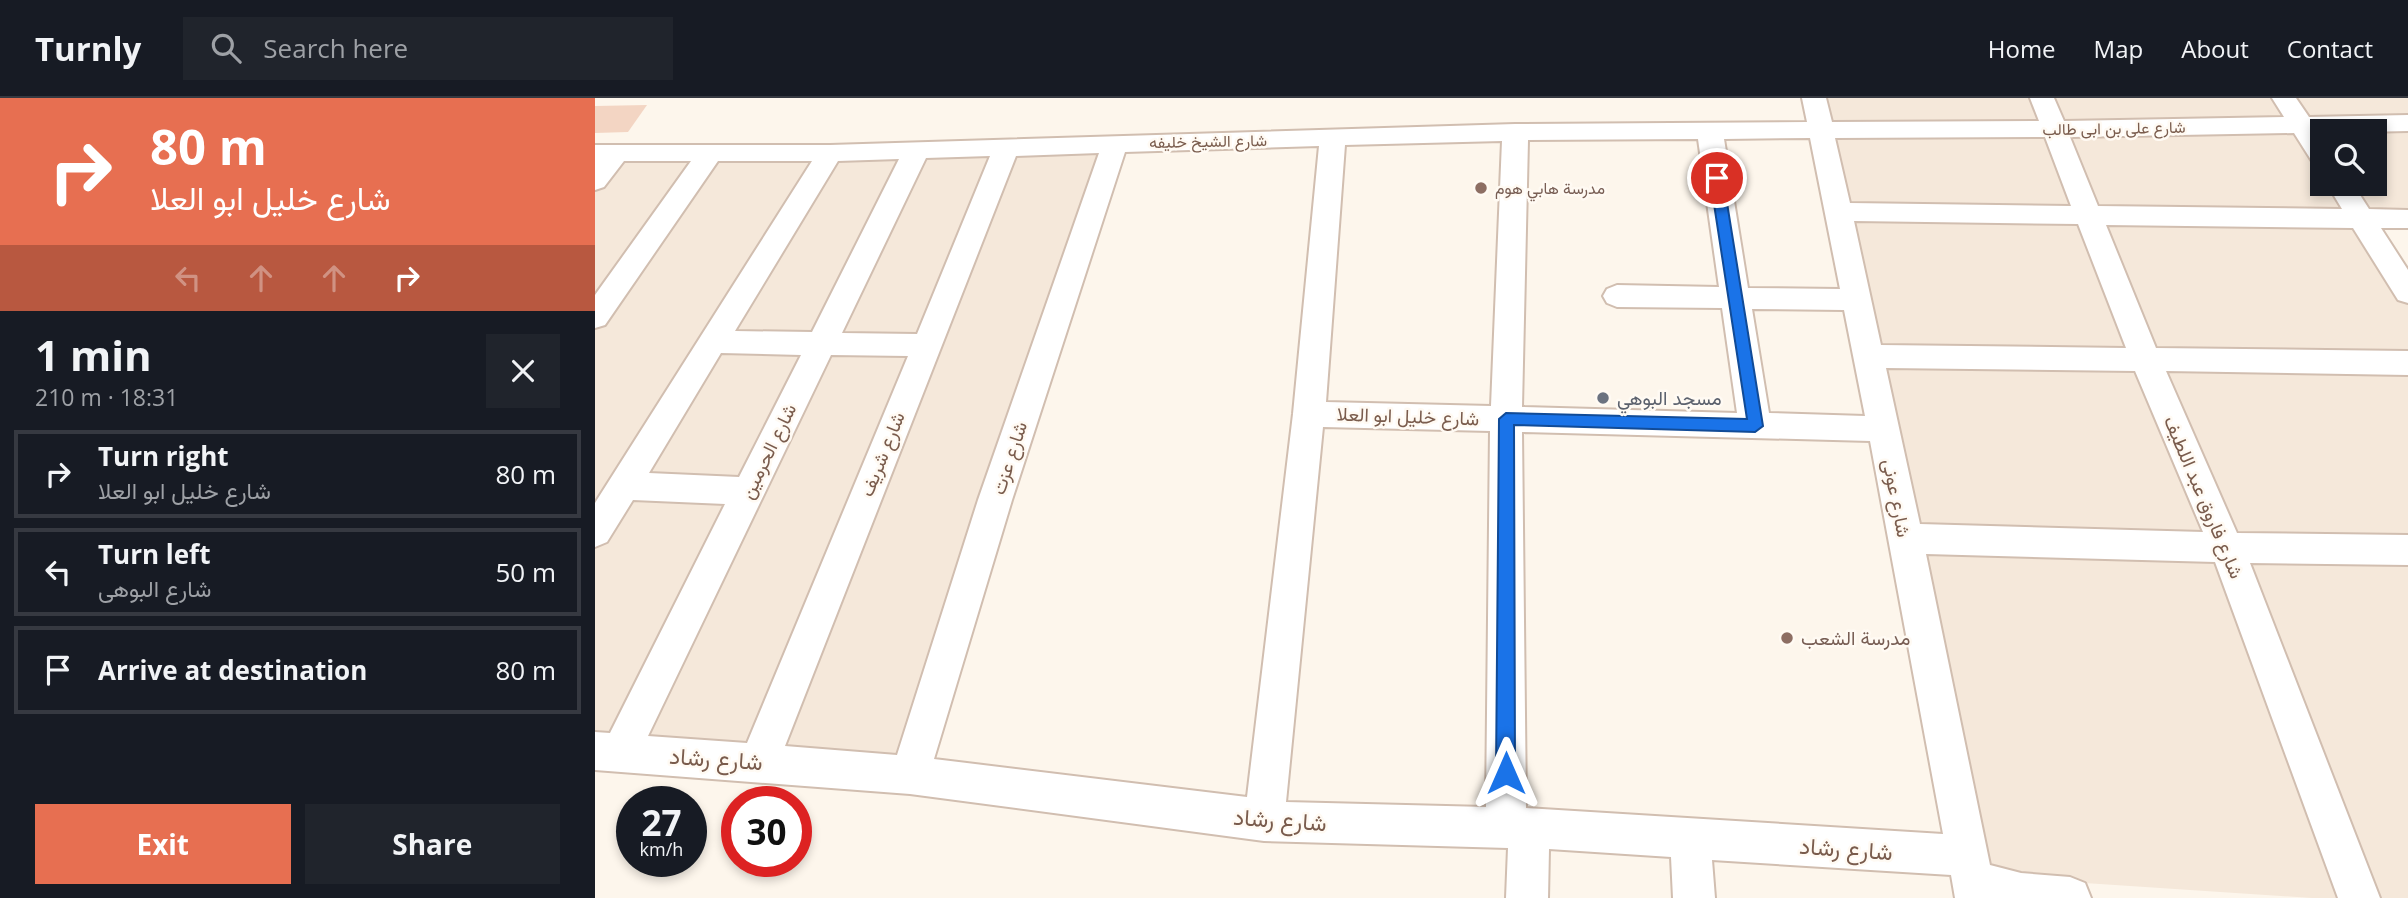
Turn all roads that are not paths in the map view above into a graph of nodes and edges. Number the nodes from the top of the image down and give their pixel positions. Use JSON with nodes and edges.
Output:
{"nodes":[{"id":1,"x":2042,"y":98,"type":"edge"},
{"id":2,"x":2284,"y":98,"type":"edge"},
{"id":3,"x":1817,"y":114,"type":"edge"},
{"id":4,"x":2408,"y":123,"type":"edge"},
{"id":5,"x":2302,"y":126,"type":"junction"},
{"id":6,"x":2055,"y":129,"type":"junction"},
{"id":7,"x":1710,"y":131,"type":"junction"},
{"id":8,"x":1514,"y":132,"type":"junction"},
{"id":9,"x":1333,"y":138,"type":"junction"},
{"id":10,"x":2310,"y":138,"type":"edge"},
{"id":11,"x":1115,"y":143,"type":"junction"},
{"id":12,"x":1007,"y":148,"type":"junction"},
{"id":13,"x":917,"y":150,"type":"junction"},
{"id":14,"x":606,"y":153,"type":"edge"},
{"id":15,"x":711,"y":153,"type":"junction"},
{"id":16,"x":829,"y":153,"type":"junction"},
{"id":17,"x":595,"y":181,"type":"edge"},
{"id":18,"x":2348,"y":196,"type":"edge"},
{"id":19,"x":1837,"y":212,"type":"junction"},
{"id":20,"x":2090,"y":216,"type":"junction"},
{"id":21,"x":2363,"y":219,"type":"junction"},
{"id":22,"x":2408,"y":219,"type":"edge"},
{"id":23,"x":2408,"y":293,"type":"edge"},
{"id":24,"x":1617,"y":296,"type":"dead end"},
{"id":25,"x":1734,"y":298,"type":"junction"},
{"id":26,"x":1856,"y":300,"type":"junction"},
{"id":27,"x":595,"y":317,"type":"edge"},
{"id":28,"x":711,"y":341,"type":"junction"},
{"id":29,"x":822,"y":343,"type":"junction"},
{"id":30,"x":926,"y":345,"type":"junction"},
{"id":31,"x":1868,"y":356,"type":"junction"},
{"id":32,"x":2145,"y":359,"type":"junction"},
{"id":33,"x":2408,"y":363,"type":"edge"},
{"id":34,"x":1309,"y":414,"type":"junction"},
{"id":35,"x":1506,"y":419,"type":"junction"},
{"id":36,"x":1755,"y":426,"type":"junction"},
{"id":37,"x":1884,"y":429,"type":"junction"},
{"id":38,"x":623,"y":486,"type":"junction"},
{"id":39,"x":749,"y":491,"type":"junction"},
{"id":40,"x":595,"y":532,"type":"edge"},
{"id":41,"x":1905,"y":538,"type":"junction"},
{"id":42,"x":2226,"y":546,"type":"junction"},
{"id":43,"x":2408,"y":550,"type":"edge"},
{"id":44,"x":608,"y":752,"type":"edge"},
{"id":45,"x":759,"y":762,"type":"junction"},
{"id":46,"x":910,"y":775,"type":"junction"},
{"id":47,"x":1264,"y":821,"type":"junction"},
{"id":48,"x":1518,"y":828,"type":"junction"},
{"id":49,"x":1690,"y":839,"type":"junction"},
{"id":50,"x":1972,"y":879,"type":"edge"},
{"id":51,"x":1527,"y":898,"type":"edge"},
{"id":52,"x":1694,"y":898,"type":"edge"},
{"id":53,"x":2070,"y":898,"type":"edge"},
{"id":54,"x":2359,"y":898,"type":"edge"}],
"edges":[{"from":1,"to":6,"type":"street","name":"شارع فاروق عبد اللطيف"},
{"from":2,"to":5,"type":"street"},
{"from":3,"to":6,"type":"street","name":"شارع على بن ابى طالب"},
{"from":3,"to":7,"type":"street","name":"شارع الشيخ خليفه"},
{"from":3,"to":19,"type":"street","name":"شارع عونى"},
{"from":4,"to":5,"type":"street","name":"شارع على بن ابى طالب"},
{"from":5,"to":6,"type":"street","name":"شارع على بن ابى طالب"},
{"from":5,"to":10,"type":"street"},
{"from":6,"to":20,"type":"street","name":"شارع فاروق عبد اللطيف"},
{"from":7,"to":8,"type":"street","name":"شارع الشيخ خليفه"},
{"from":7,"to":25,"type":"street"},
{"from":8,"to":9,"type":"street","name":"شارع الشيخ خليفه"},
{"from":8,"to":35,"type":"street"},
{"from":9,"to":11,"type":"street","name":"شارع الشيخ خليفه"},
{"from":9,"to":34,"type":"street"},
{"from":11,"to":12,"type":"street","name":"شارع الشيخ خليفه"},
{"from":11,"to":46,"type":"street","name":"شارع عزت"},
{"from":12,"to":13,"type":"street","name":"شارع الشيخ خليفه"},
{"from":12,"to":30,"type":"street","name":"شارع شريف"},
{"from":13,"to":16,"type":"street","name":"شارع الشيخ خليفه"},
{"from":13,"to":29,"type":"street","name":"شارع الحرمين"},
{"from":14,"to":15,"type":"street","name":"شارع الشيخ خليفه"},
{"from":14,"to":17,"type":"street"},
{"from":15,"to":16,"type":"street","name":"شارع الشيخ خليفه"},
{"from":15,"to":27,"type":"street"},
{"from":16,"to":28,"type":"street"},
{"from":18,"to":21,"type":"street"},
{"from":19,"to":20,"type":"street"},
{"from":19,"to":26,"type":"street","name":"شارع عونى"},
{"from":20,"to":21,"type":"street"},
{"from":20,"to":32,"type":"street","name":"شارع فاروق عبد اللطيف"},
{"from":21,"to":22,"type":"street"},
{"from":21,"to":23,"type":"street"},
{"from":24,"to":25,"type":"street"},
{"from":25,"to":26,"type":"street"},
{"from":25,"to":36,"type":"street"},
{"from":26,"to":31,"type":"street","name":"شارع عونى"},
{"from":28,"to":29,"type":"street"},
{"from":28,"to":38,"type":"street"},
{"from":29,"to":30,"type":"street"},
{"from":29,"to":39,"type":"street","name":"شارع الحرمين"},
{"from":30,"to":45,"type":"street","name":"شارع شريف"},
{"from":31,"to":32,"type":"street"},
{"from":31,"to":37,"type":"street","name":"شارع عونى"},
{"from":32,"to":33,"type":"street"},
{"from":32,"to":42,"type":"street","name":"شارع فاروق عبد اللطيف"},
{"from":34,"to":35,"type":"street","name":"شارع خليل ابو العلا"},
{"from":34,"to":47,"type":"street"},
{"from":35,"to":36,"type":"street","name":"شارع خليل ابو العلا"},
{"from":35,"to":48,"type":"street"},
{"from":36,"to":37,"type":"street","name":"شارع خليل ابو العلا"},
{"from":37,"to":41,"type":"street","name":"شارع عونى"},
{"from":38,"to":39,"type":"street"},
{"from":38,"to":40,"type":"street"},
{"from":39,"to":44,"type":"street","name":"شارع الحرمين"},
{"from":41,"to":42,"type":"street"},
{"from":41,"to":50,"type":"street","name":"شارع عونى"},
{"from":42,"to":43,"type":"street"},
{"from":42,"to":54,"type":"street","name":"شارع فاروق عبد اللطيف"},
{"from":44,"to":45,"type":"street","name":"شارع رشاد"},
{"from":45,"to":46,"type":"street","name":"شارع رشاد"},
{"from":46,"to":47,"type":"street","name":"شارع رشاد"},
{"from":47,"to":48,"type":"street","name":"شارع رشاد"},
{"from":48,"to":49,"type":"street","name":"شارع رشاد"},
{"from":48,"to":51,"type":"street"},
{"from":49,"to":50,"type":"street","name":"شارع رشاد"},
{"from":49,"to":52,"type":"street"},
{"from":50,"to":53,"type":"street","name":"شارع رشاد"}]}
